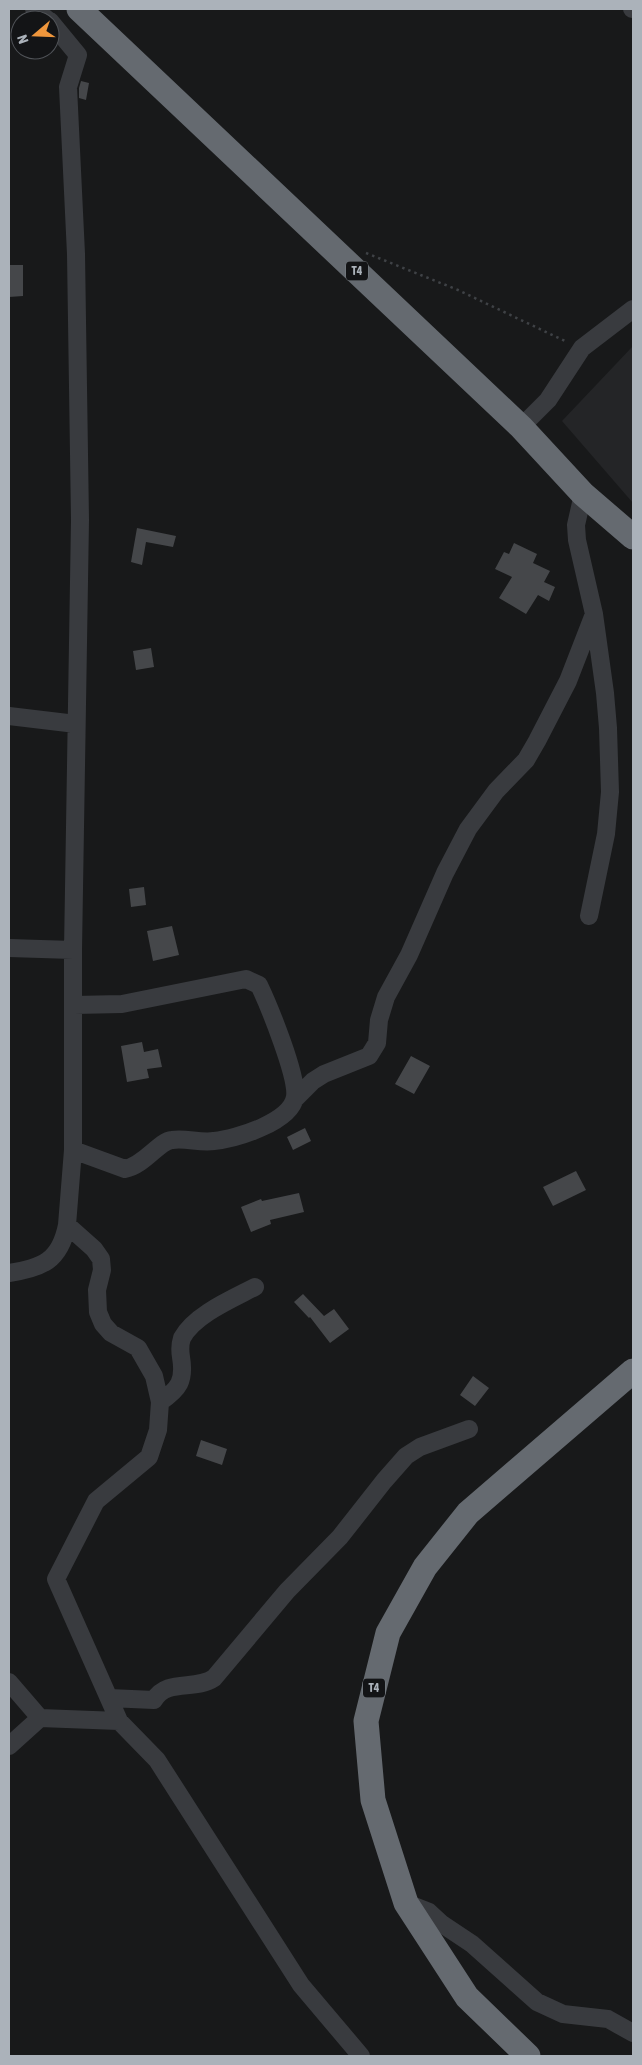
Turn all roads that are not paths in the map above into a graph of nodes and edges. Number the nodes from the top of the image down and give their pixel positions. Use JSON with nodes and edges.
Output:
{"nodes":[{"id":1,"x":79,"y":9,"type":"edge"},
{"id":2,"x":60,"y":34,"type":"edge"},
{"id":3,"x":633,"y":308,"type":"edge"},
{"id":4,"x":521,"y":427,"type":"junction"},
{"id":5,"x":583,"y":494,"type":"junction"},
{"id":6,"x":633,"y":537,"type":"edge"},
{"id":7,"x":594,"y":614,"type":"junction"},
{"id":8,"x":9,"y":716,"type":"edge"},
{"id":9,"x":76,"y":724,"type":"junction"},
{"id":10,"x":589,"y":916,"type":"dead end"},
{"id":11,"x":9,"y":948,"type":"edge"},
{"id":12,"x":73,"y":950,"type":"junction"},
{"id":13,"x":74,"y":1006,"type":"junction"},
{"id":14,"x":295,"y":1098,"type":"junction"},
{"id":15,"x":73,"y":1150,"type":"junction"},
{"id":16,"x":67,"y":1225,"type":"junction"},
{"id":17,"x":9,"y":1273,"type":"edge"},
{"id":18,"x":254,"y":1287,"type":"dead end"},
{"id":19,"x":633,"y":1371,"type":"edge"},
{"id":20,"x":160,"y":1402,"type":"junction"},
{"id":21,"x":469,"y":1429,"type":"dead end"},
{"id":22,"x":9,"y":1682,"type":"edge"},
{"id":23,"x":109,"y":1698,"type":"junction"},
{"id":24,"x":40,"y":1718,"type":"junction"},
{"id":25,"x":119,"y":1721,"type":"junction"},
{"id":26,"x":9,"y":1746,"type":"edge"},
{"id":27,"x":406,"y":1904,"type":"junction"},
{"id":28,"x":633,"y":2033,"type":"edge"},
{"id":29,"x":361,"y":2056,"type":"edge"},
{"id":30,"x":528,"y":2056,"type":"edge"}],
"edges":[{"from":1,"to":4,"type":"highway","number":"T4"},
{"from":2,"to":9,"type":"street"},
{"from":3,"to":4,"type":"street"},
{"from":4,"to":5,"type":"highway","number":"T4"},
{"from":5,"to":6,"type":"highway","number":"T4"},
{"from":5,"to":7,"type":"street"},
{"from":7,"to":10,"type":"street"},
{"from":7,"to":14,"type":"street"},
{"from":8,"to":9,"type":"street"},
{"from":9,"to":12,"type":"street"},
{"from":11,"to":12,"type":"street"},
{"from":12,"to":13,"type":"street"},
{"from":13,"to":14,"type":"street"},
{"from":13,"to":15,"type":"street"},
{"from":14,"to":15,"type":"street"},
{"from":15,"to":16,"type":"street"},
{"from":16,"to":17,"type":"street"},
{"from":16,"to":20,"type":"street"},
{"from":18,"to":20,"type":"street"},
{"from":19,"to":27,"type":"highway","number":"T4"},
{"from":20,"to":23,"type":"street"},
{"from":21,"to":23,"type":"street"},
{"from":22,"to":24,"type":"street"},
{"from":23,"to":25,"type":"street"},
{"from":24,"to":25,"type":"street"},
{"from":24,"to":26,"type":"street"},
{"from":25,"to":29,"type":"street"},
{"from":27,"to":28,"type":"street"},
{"from":27,"to":30,"type":"highway","number":"T4"}]}
